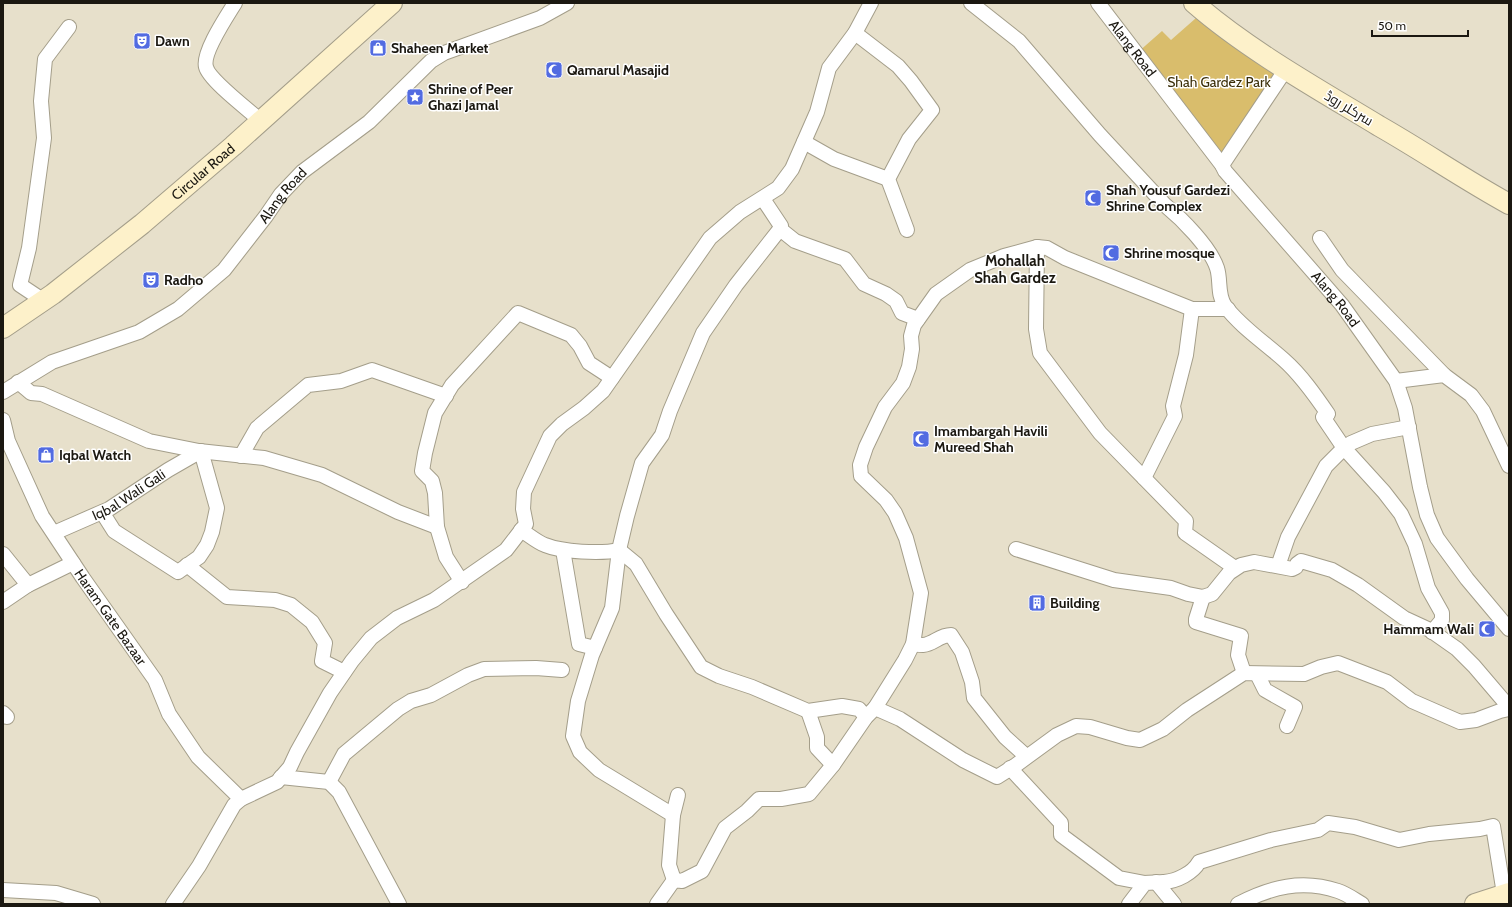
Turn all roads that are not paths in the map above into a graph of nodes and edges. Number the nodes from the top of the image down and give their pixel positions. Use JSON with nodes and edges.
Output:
{"nodes":[{"id":1,"x":235,"y":3,"type":"edge"},
{"id":2,"x":392,"y":3,"type":"edge"},
{"id":3,"x":567,"y":3,"type":"edge"},
{"id":4,"x":871,"y":3,"type":"edge"},
{"id":5,"x":971,"y":3,"type":"edge"},
{"id":6,"x":1098,"y":3,"type":"edge"},
{"id":7,"x":1194,"y":3,"type":"edge"},
{"id":8,"x":68,"y":27,"type":"dead end"},
{"id":9,"x":855,"y":34,"type":"junction"},
{"id":10,"x":1286,"y":69,"type":"junction"},
{"id":11,"x":261,"y":121,"type":"junction"},
{"id":12,"x":804,"y":142,"type":"junction"},
{"id":13,"x":1222,"y":165,"type":"junction"},
{"id":14,"x":888,"y":179,"type":"junction"},
{"id":15,"x":763,"y":199,"type":"junction"},
{"id":16,"x":1509,"y":204,"type":"edge"},
{"id":17,"x":780,"y":228,"type":"junction"},
{"id":18,"x":907,"y":230,"type":"dead end"},
{"id":19,"x":1320,"y":238,"type":"dead end"},
{"id":20,"x":1037,"y":247,"type":"junction"},
{"id":21,"x":44,"y":301,"type":"junction"},
{"id":22,"x":1192,"y":309,"type":"junction"},
{"id":23,"x":1228,"y":309,"type":"junction"},
{"id":24,"x":918,"y":319,"type":"junction"},
{"id":25,"x":3,"y":328,"type":"edge"},
{"id":26,"x":1444,"y":375,"type":"junction"},
{"id":27,"x":612,"y":378,"type":"junction"},
{"id":28,"x":1396,"y":381,"type":"junction"},
{"id":29,"x":18,"y":382,"type":"junction"},
{"id":30,"x":3,"y":392,"type":"edge"},
{"id":31,"x":446,"y":396,"type":"junction"},
{"id":32,"x":3,"y":421,"type":"edge"},
{"id":33,"x":1409,"y":427,"type":"junction"},
{"id":34,"x":1344,"y":448,"type":"junction"},
{"id":35,"x":201,"y":451,"type":"junction"},
{"id":36,"x":241,"y":456,"type":"junction"},
{"id":37,"x":1509,"y":466,"type":"edge"},
{"id":38,"x":1144,"y":478,"type":"junction"},
{"id":39,"x":102,"y":512,"type":"junction"},
{"id":40,"x":436,"y":527,"type":"junction"},
{"id":41,"x":521,"y":530,"type":"junction"},
{"id":42,"x":54,"y":533,"type":"junction"},
{"id":43,"x":563,"y":550,"type":"junction"},
{"id":44,"x":619,"y":550,"type":"junction"},
{"id":45,"x":1016,"y":550,"type":"dead end"},
{"id":46,"x":3,"y":554,"type":"edge"},
{"id":47,"x":73,"y":563,"type":"junction"},
{"id":48,"x":187,"y":565,"type":"junction"},
{"id":49,"x":1278,"y":566,"type":"junction"},
{"id":50,"x":1235,"y":568,"type":"junction"},
{"id":51,"x":462,"y":582,"type":"junction"},
{"id":52,"x":28,"y":585,"type":"junction"},
{"id":53,"x":1203,"y":597,"type":"junction"},
{"id":54,"x":3,"y":602,"type":"edge"},
{"id":55,"x":1509,"y":629,"type":"edge"},
{"id":56,"x":1432,"y":632,"type":"junction"},
{"id":57,"x":913,"y":644,"type":"junction"},
{"id":58,"x":595,"y":648,"type":"junction"},
{"id":59,"x":562,"y":670,"type":"dead end"},
{"id":60,"x":344,"y":672,"type":"junction"},
{"id":61,"x":1250,"y":674,"type":"junction"},
{"id":62,"x":1509,"y":708,"type":"edge"},
{"id":63,"x":808,"y":711,"type":"junction"},
{"id":64,"x":870,"y":712,"type":"junction"},
{"id":65,"x":1287,"y":726,"type":"dead end"},
{"id":66,"x":1026,"y":756,"type":"junction"},
{"id":67,"x":833,"y":764,"type":"junction"},
{"id":68,"x":1010,"y":768,"type":"junction"},
{"id":69,"x":281,"y":777,"type":"junction"},
{"id":70,"x":330,"y":782,"type":"junction"},
{"id":71,"x":678,"y":795,"type":"dead end"},
{"id":72,"x":241,"y":799,"type":"junction"},
{"id":73,"x":673,"y":815,"type":"junction"},
{"id":74,"x":674,"y":880,"type":"junction"},
{"id":75,"x":1150,"y":882,"type":"junction"},
{"id":76,"x":3,"y":890,"type":"edge"},
{"id":77,"x":1507,"y":894,"type":"edge"},
{"id":78,"x":93,"y":904,"type":"edge"},
{"id":79,"x":174,"y":904,"type":"edge"},
{"id":80,"x":399,"y":904,"type":"edge"},
{"id":81,"x":657,"y":904,"type":"edge"},
{"id":82,"x":1129,"y":904,"type":"edge"},
{"id":83,"x":1174,"y":904,"type":"edge"},
{"id":84,"x":1238,"y":904,"type":"edge"},
{"id":85,"x":1362,"y":904,"type":"edge"},
{"id":86,"x":1475,"y":904,"type":"edge"}],
"edges":[{"from":1,"to":11,"type":"street"},
{"from":2,"to":11,"type":"main road","name":"Circular Road"},
{"from":3,"to":29,"type":"street","name":"Alang Road"},
{"from":4,"to":9,"type":"street"},
{"from":5,"to":23,"type":"street"},
{"from":6,"to":13,"type":"street","name":"Alang Road"},
{"from":7,"to":10,"type":"main road","name":"سرکلر روڈ"},
{"from":8,"to":21,"type":"street"},
{"from":9,"to":12,"type":"street"},
{"from":9,"to":14,"type":"street"},
{"from":10,"to":13,"type":"street"},
{"from":10,"to":16,"type":"main road","name":"سرکلر روڈ"},
{"from":11,"to":21,"type":"main road","name":"Circular Road"},
{"from":12,"to":14,"type":"street"},
{"from":12,"to":15,"type":"street"},
{"from":13,"to":28,"type":"street","name":"Alang Road"},
{"from":14,"to":18,"type":"street"},
{"from":15,"to":17,"type":"street"},
{"from":15,"to":27,"type":"street"},
{"from":17,"to":24,"type":"street"},
{"from":17,"to":44,"type":"street"},
{"from":19,"to":26,"type":"street"},
{"from":20,"to":22,"type":"street"},
{"from":20,"to":24,"type":"street"},
{"from":20,"to":38,"type":"street"},
{"from":21,"to":25,"type":"main road","name":"Circular Road"},
{"from":22,"to":23,"type":"street"},
{"from":22,"to":38,"type":"street"},
{"from":23,"to":34,"type":"street"},
{"from":24,"to":57,"type":"street"},
{"from":26,"to":28,"type":"street"},
{"from":26,"to":37,"type":"street"},
{"from":27,"to":31,"type":"street"},
{"from":27,"to":41,"type":"street"},
{"from":28,"to":33,"type":"street","name":"Alang Road"},
{"from":29,"to":30,"type":"street","name":"Alang Road"},
{"from":29,"to":35,"type":"street"},
{"from":31,"to":36,"type":"street"},
{"from":31,"to":40,"type":"street"},
{"from":32,"to":42,"type":"street","name":"Haram Gate Bazaar"},
{"from":33,"to":34,"type":"street"},
{"from":33,"to":55,"type":"street","name":"Alang Road"},
{"from":34,"to":49,"type":"street"},
{"from":34,"to":56,"type":"street"},
{"from":35,"to":36,"type":"street"},
{"from":35,"to":39,"type":"street","name":"Iqbal Wali Gali"},
{"from":35,"to":48,"type":"street"},
{"from":36,"to":40,"type":"street"},
{"from":38,"to":50,"type":"street"},
{"from":39,"to":42,"type":"street","name":"Iqbal Wali Gali"},
{"from":39,"to":48,"type":"street"},
{"from":40,"to":51,"type":"street"},
{"from":41,"to":43,"type":"street"},
{"from":41,"to":51,"type":"street"},
{"from":42,"to":47,"type":"street","name":"Haram Gate Bazaar"},
{"from":43,"to":44,"type":"street"},
{"from":43,"to":58,"type":"street"},
{"from":44,"to":58,"type":"street"},
{"from":44,"to":63,"type":"street"},
{"from":45,"to":53,"type":"street"},
{"from":46,"to":52,"type":"street"},
{"from":47,"to":52,"type":"street"},
{"from":47,"to":72,"type":"street","name":"Haram Gate Bazaar"},
{"from":48,"to":60,"type":"street"},
{"from":49,"to":50,"type":"street"},
{"from":49,"to":56,"type":"street"},
{"from":50,"to":53,"type":"street"},
{"from":51,"to":60,"type":"street"},
{"from":52,"to":54,"type":"street"},
{"from":53,"to":61,"type":"street"},
{"from":56,"to":62,"type":"street"},
{"from":57,"to":64,"type":"street"},
{"from":57,"to":66,"type":"street"},
{"from":58,"to":73,"type":"street"},
{"from":59,"to":70,"type":"street"},
{"from":60,"to":69,"type":"street"},
{"from":61,"to":62,"type":"street"},
{"from":61,"to":65,"type":"street"},
{"from":61,"to":66,"type":"street"},
{"from":63,"to":64,"type":"street"},
{"from":63,"to":67,"type":"street"},
{"from":64,"to":67,"type":"street"},
{"from":64,"to":68,"type":"street"},
{"from":66,"to":68,"type":"street"},
{"from":67,"to":74,"type":"street"},
{"from":68,"to":75,"type":"street"},
{"from":69,"to":70,"type":"street"},
{"from":69,"to":72,"type":"street"},
{"from":70,"to":80,"type":"street"},
{"from":71,"to":73,"type":"street"},
{"from":72,"to":79,"type":"street"},
{"from":73,"to":74,"type":"street"},
{"from":74,"to":81,"type":"street"},
{"from":75,"to":77,"type":"street"},
{"from":75,"to":82,"type":"street"},
{"from":75,"to":83,"type":"street"},
{"from":76,"to":78,"type":"street"},
{"from":77,"to":86,"type":"main road"},
{"from":84,"to":85,"type":"street"}]}
